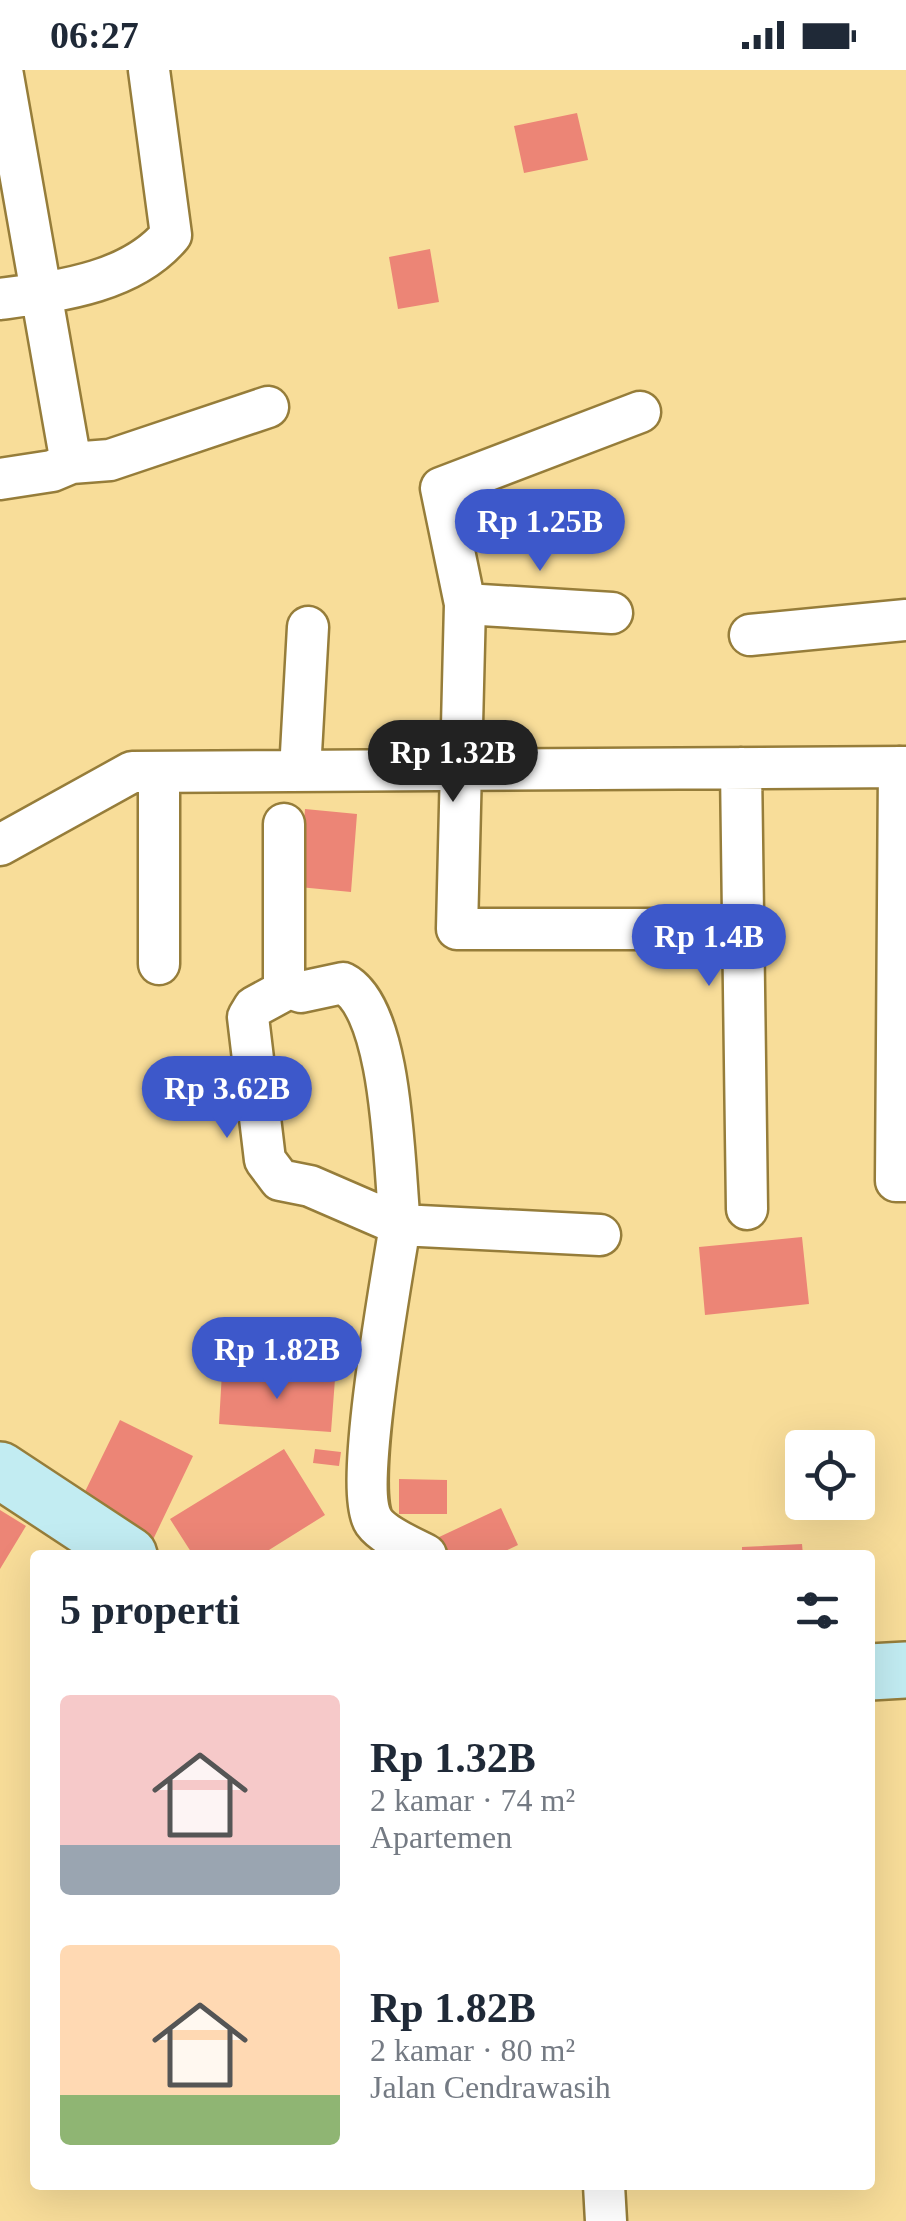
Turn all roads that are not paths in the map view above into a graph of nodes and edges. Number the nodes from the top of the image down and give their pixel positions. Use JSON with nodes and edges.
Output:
{"nodes":[{"id":1,"x":2,"y":70,"type":"edge"},
{"id":2,"x":149,"y":70,"type":"edge"},
{"id":3,"x":43,"y":293,"type":"junction"},
{"id":4,"x":0,"y":300,"type":"edge"},
{"id":5,"x":268,"y":407,"type":"dead end"},
{"id":6,"x":640,"y":412,"type":"dead end"},
{"id":7,"x":70,"y":463,"type":"junction"},
{"id":8,"x":0,"y":479,"type":"edge"},
{"id":9,"x":465,"y":604,"type":"junction"},
{"id":10,"x":612,"y":614,"type":"dead end"},
{"id":11,"x":906,"y":620,"type":"edge"},
{"id":12,"x":308,"y":628,"type":"dead end"},
{"id":13,"x":750,"y":635,"type":"dead end"},
{"id":14,"x":902,"y":767,"type":"edge"},
{"id":15,"x":740,"y":768,"type":"junction"},
{"id":16,"x":461,"y":770,"type":"junction"},
{"id":17,"x":300,"y":771,"type":"junction"},
{"id":18,"x":159,"y":772,"type":"junction"},
{"id":19,"x":284,"y":824,"type":"dead end"},
{"id":20,"x":0,"y":845,"type":"edge"},
{"id":21,"x":743,"y":929,"type":"junction"},
{"id":22,"x":159,"y":964,"type":"dead end"},
{"id":23,"x":289,"y":988,"type":"junction"},
{"id":24,"x":906,"y":1181,"type":"edge"},
{"id":25,"x":748,"y":1209,"type":"dead end"},
{"id":26,"x":400,"y":1225,"type":"junction"},
{"id":27,"x":600,"y":1236,"type":"dead end"},
{"id":28,"x":0,"y":1470,"type":"edge"},
{"id":29,"x":120,"y":1550,"type":"edge"},
{"id":30,"x":418,"y":1550,"type":"edge"},
{"id":31,"x":906,"y":1670,"type":"edge"},
{"id":32,"x":875,"y":1672,"type":"edge"},
{"id":33,"x":604,"y":2190,"type":"edge"},
{"id":34,"x":606,"y":2221,"type":"edge"}],
"edges":[{"from":1,"to":3,"type":"street"},
{"from":2,"to":3,"type":"street"},
{"from":3,"to":4,"type":"street"},
{"from":3,"to":7,"type":"street"},
{"from":5,"to":7,"type":"street"},
{"from":6,"to":9,"type":"street"},
{"from":7,"to":8,"type":"street"},
{"from":9,"to":10,"type":"street"},
{"from":9,"to":16,"type":"street"},
{"from":11,"to":13,"type":"street"},
{"from":12,"to":17,"type":"street"},
{"from":14,"to":15,"type":"street"},
{"from":14,"to":24,"type":"street"},
{"from":15,"to":16,"type":"street"},
{"from":15,"to":21,"type":"street"},
{"from":16,"to":17,"type":"street"},
{"from":16,"to":21,"type":"street"},
{"from":17,"to":18,"type":"street"},
{"from":18,"to":20,"type":"street"},
{"from":18,"to":22,"type":"street"},
{"from":19,"to":23,"type":"street"},
{"from":21,"to":25,"type":"street"},
{"from":23,"to":26,"type":"street"},
{"from":23,"to":26,"type":"street"},
{"from":26,"to":27,"type":"street"},
{"from":26,"to":30,"type":"street"},
{"from":28,"to":29,"type":"street"},
{"from":31,"to":32,"type":"street"},
{"from":33,"to":34,"type":"street"}]}
